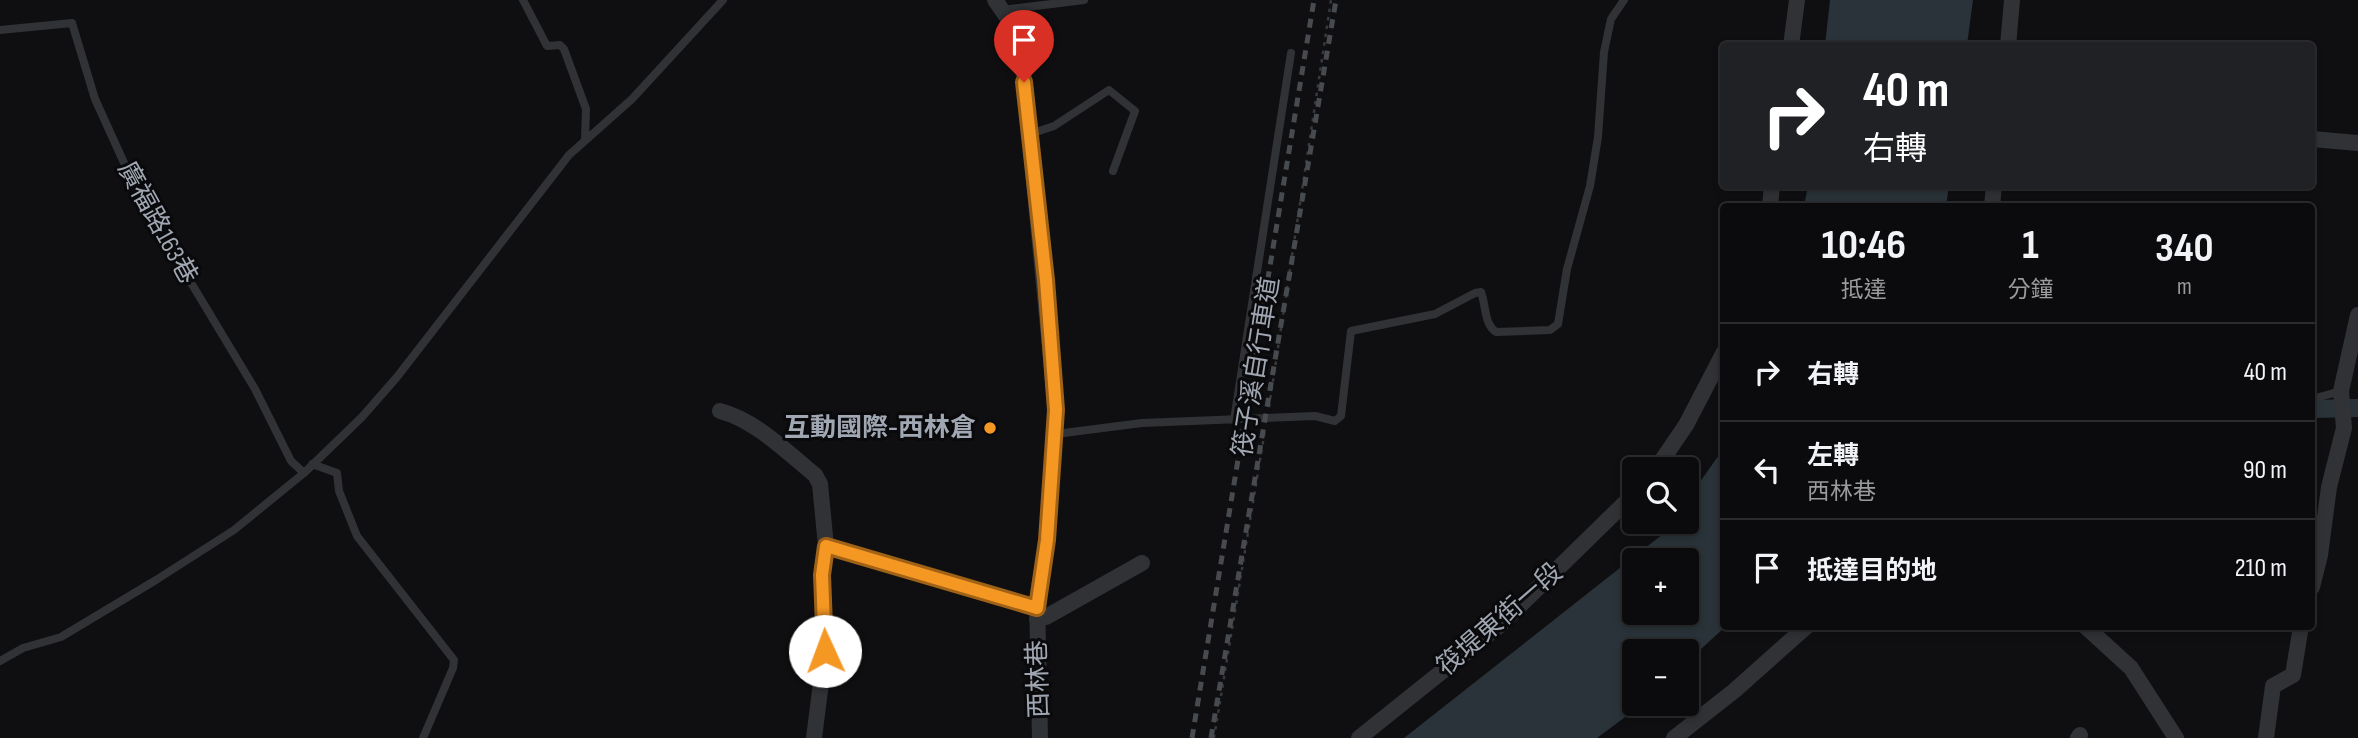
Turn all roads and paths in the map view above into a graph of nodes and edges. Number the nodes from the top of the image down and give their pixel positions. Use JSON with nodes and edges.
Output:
{"nodes":[{"id":1,"x":523,"y":0,"type":"edge"},
{"id":2,"x":723,"y":0,"type":"edge"},
{"id":3,"x":1084,"y":0,"type":"edge"},
{"id":4,"x":1331,"y":0,"type":"edge"},
{"id":5,"x":1624,"y":0,"type":"edge"},
{"id":6,"x":1797,"y":0,"type":"edge"},
{"id":7,"x":2012,"y":0,"type":"edge"},
{"id":8,"x":999,"y":5,"type":"edge"},
{"id":9,"x":0,"y":30,"type":"edge"},
{"id":10,"x":1792,"y":42,"type":"edge"},
{"id":11,"x":2008,"y":42,"type":"edge"},
{"id":12,"x":1291,"y":53,"type":"dead end"},
{"id":13,"x":1028,"y":134,"type":"junction"},
{"id":14,"x":2315,"y":139,"type":"edge"},
{"id":15,"x":584,"y":140,"type":"junction"},
{"id":16,"x":2358,"y":144,"type":"edge"},
{"id":17,"x":1113,"y":172,"type":"dead end"},
{"id":18,"x":2358,"y":314,"type":"edge"},
{"id":19,"x":1720,"y":360,"type":"edge"},
{"id":20,"x":2341,"y":391,"type":"junction"},
{"id":21,"x":2315,"y":398,"type":"edge"},
{"id":22,"x":720,"y":411,"type":"dead end"},
{"id":23,"x":1267,"y":419,"type":"junction"},
{"id":24,"x":1234,"y":420,"type":"junction"},
{"id":25,"x":1056,"y":434,"type":"junction"},
{"id":26,"x":1664,"y":457,"type":"edge"},
{"id":27,"x":312,"y":464,"type":"junction"},
{"id":28,"x":304,"y":473,"type":"junction"},
{"id":29,"x":1622,"y":506,"type":"edge"},
{"id":30,"x":826,"y":546,"type":"junction"},
{"id":31,"x":1142,"y":563,"type":"dead end"},
{"id":32,"x":2315,"y":575,"type":"edge"},
{"id":33,"x":1037,"y":613,"type":"junction"},
{"id":34,"x":1803,"y":630,"type":"edge"},
{"id":35,"x":2089,"y":630,"type":"edge"},
{"id":36,"x":2300,"y":630,"type":"edge"},
{"id":37,"x":0,"y":661,"type":"edge"},
{"id":38,"x":423,"y":738,"type":"edge"},
{"id":39,"x":814,"y":738,"type":"edge"},
{"id":40,"x":1040,"y":738,"type":"edge"},
{"id":41,"x":1214,"y":738,"type":"edge"},
{"id":42,"x":1359,"y":738,"type":"edge"},
{"id":43,"x":1674,"y":738,"type":"edge"},
{"id":44,"x":2176,"y":738,"type":"edge"},
{"id":45,"x":2266,"y":738,"type":"edge"}],
"edges":[{"from":1,"to":15,"type":"lane"},
{"from":2,"to":15,"type":"lane"},
{"from":3,"to":8,"type":"lane"},
{"from":4,"to":23,"type":"path","name":"筏子溪自行車道"},
{"from":5,"to":23,"type":"lane"},
{"from":6,"to":10,"type":"street"},
{"from":7,"to":11,"type":"street"},
{"from":8,"to":13,"type":"street","name":"西林巷"},
{"from":9,"to":28,"type":"lane","name":"廣福路163巷"},
{"from":12,"to":24,"type":"lane"},
{"from":13,"to":17,"type":"lane"},
{"from":13,"to":25,"type":"street","name":"西林巷"},
{"from":14,"to":16,"type":"street"},
{"from":15,"to":27,"type":"lane"},
{"from":18,"to":20,"type":"street"},
{"from":19,"to":26,"type":"street"},
{"from":20,"to":21,"type":"lane"},
{"from":20,"to":32,"type":"street"},
{"from":22,"to":30,"type":"street"},
{"from":23,"to":24,"type":"lane"},
{"from":23,"to":41,"type":"path","name":"筏子溪自行車道"},
{"from":24,"to":25,"type":"lane"},
{"from":25,"to":33,"type":"street","name":"西林巷"},
{"from":27,"to":28,"type":"lane"},
{"from":27,"to":38,"type":"lane"},
{"from":28,"to":37,"type":"lane"},
{"from":29,"to":42,"type":"street","name":"筏堤東街一段"},
{"from":30,"to":33,"type":"street"},
{"from":30,"to":39,"type":"street"},
{"from":31,"to":33,"type":"street"},
{"from":33,"to":40,"type":"street","name":"西林巷"},
{"from":34,"to":43,"type":"street"},
{"from":35,"to":44,"type":"street"},
{"from":36,"to":45,"type":"street"}]}
